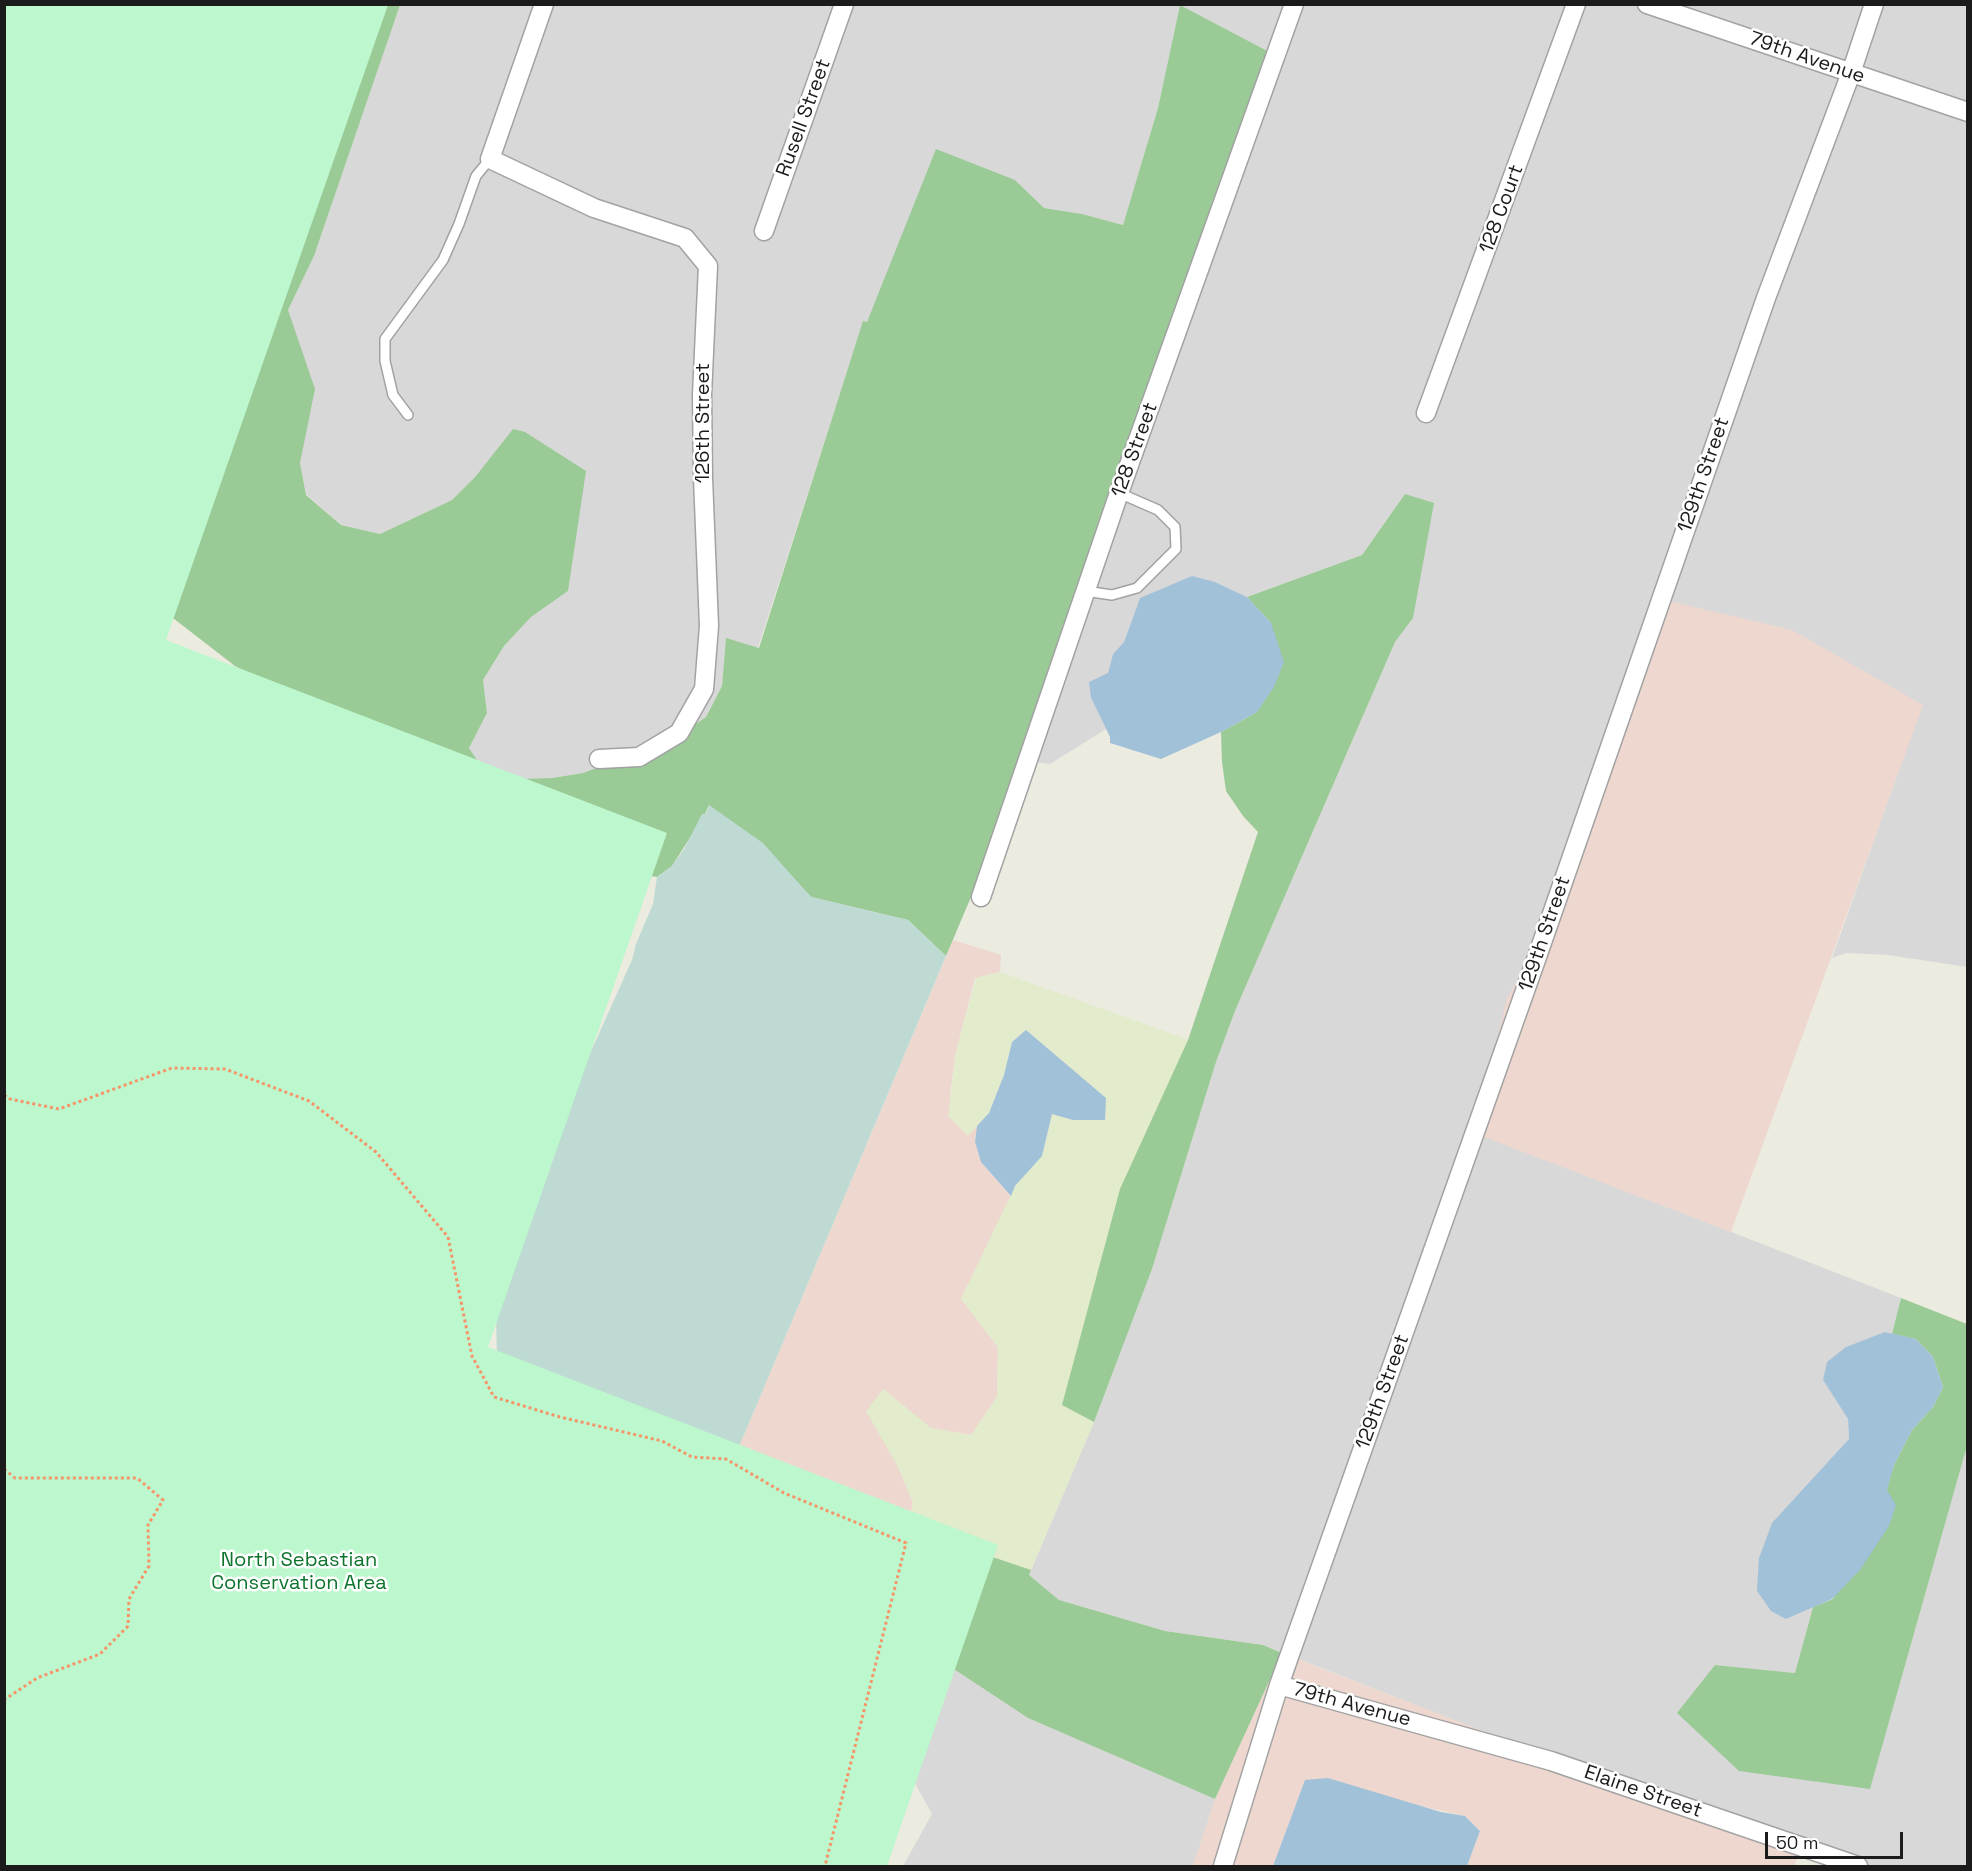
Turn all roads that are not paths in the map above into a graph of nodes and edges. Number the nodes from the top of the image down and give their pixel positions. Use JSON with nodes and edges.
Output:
{"nodes":[{"id":1,"x":544,"y":4,"type":"edge"},
{"id":2,"x":844,"y":4,"type":"edge"},
{"id":3,"x":1294,"y":4,"type":"edge"},
{"id":4,"x":1576,"y":4,"type":"edge"},
{"id":5,"x":1647,"y":4,"type":"edge"},
{"id":6,"x":1875,"y":4,"type":"edge"},
{"id":7,"x":1851,"y":73,"type":"junction"},
{"id":8,"x":1968,"y":112,"type":"edge"},
{"id":9,"x":490,"y":159,"type":"junction"},
{"id":10,"x":764,"y":231,"type":"dead end"},
{"id":11,"x":1426,"y":413,"type":"dead end"},
{"id":12,"x":408,"y":416,"type":"dead end"},
{"id":13,"x":1119,"y":493,"type":"junction"},
{"id":14,"x":1085,"y":591,"type":"junction"},
{"id":15,"x":599,"y":759,"type":"dead end"},
{"id":16,"x":981,"y":897,"type":"dead end"},
{"id":17,"x":1279,"y":1685,"type":"junction"},
{"id":18,"x":1426,"y":1726,"type":"joint"},
{"id":19,"x":1223,"y":1866,"type":"edge"},
{"id":20,"x":1858,"y":1866,"type":"edge"}],
"edges":[{"from":1,"to":9,"type":"street"},
{"from":2,"to":10,"type":"street","name":"Rusell Street"},
{"from":3,"to":13,"type":"street","name":"128 Street"},
{"from":4,"to":11,"type":"street","name":"128 Court"},
{"from":5,"to":7,"type":"street","name":"79th Avenue"},
{"from":6,"to":7,"type":"street","name":"129th Street"},
{"from":7,"to":8,"type":"street","name":"79th Avenue"},
{"from":7,"to":17,"type":"street","name":"129th Street"},
{"from":9,"to":12,"type":"lane"},
{"from":9,"to":15,"type":"street","name":"126th Street"},
{"from":13,"to":14,"type":"street","name":"128 Street"},
{"from":13,"to":14,"type":"lane"},
{"from":14,"to":16,"type":"street","name":"128 Street"},
{"from":17,"to":18,"type":"street","name":"79th Avenue"},
{"from":17,"to":19,"type":"street","name":"129th Street"},
{"from":18,"to":20,"type":"street","name":"Elaine Street"}]}
